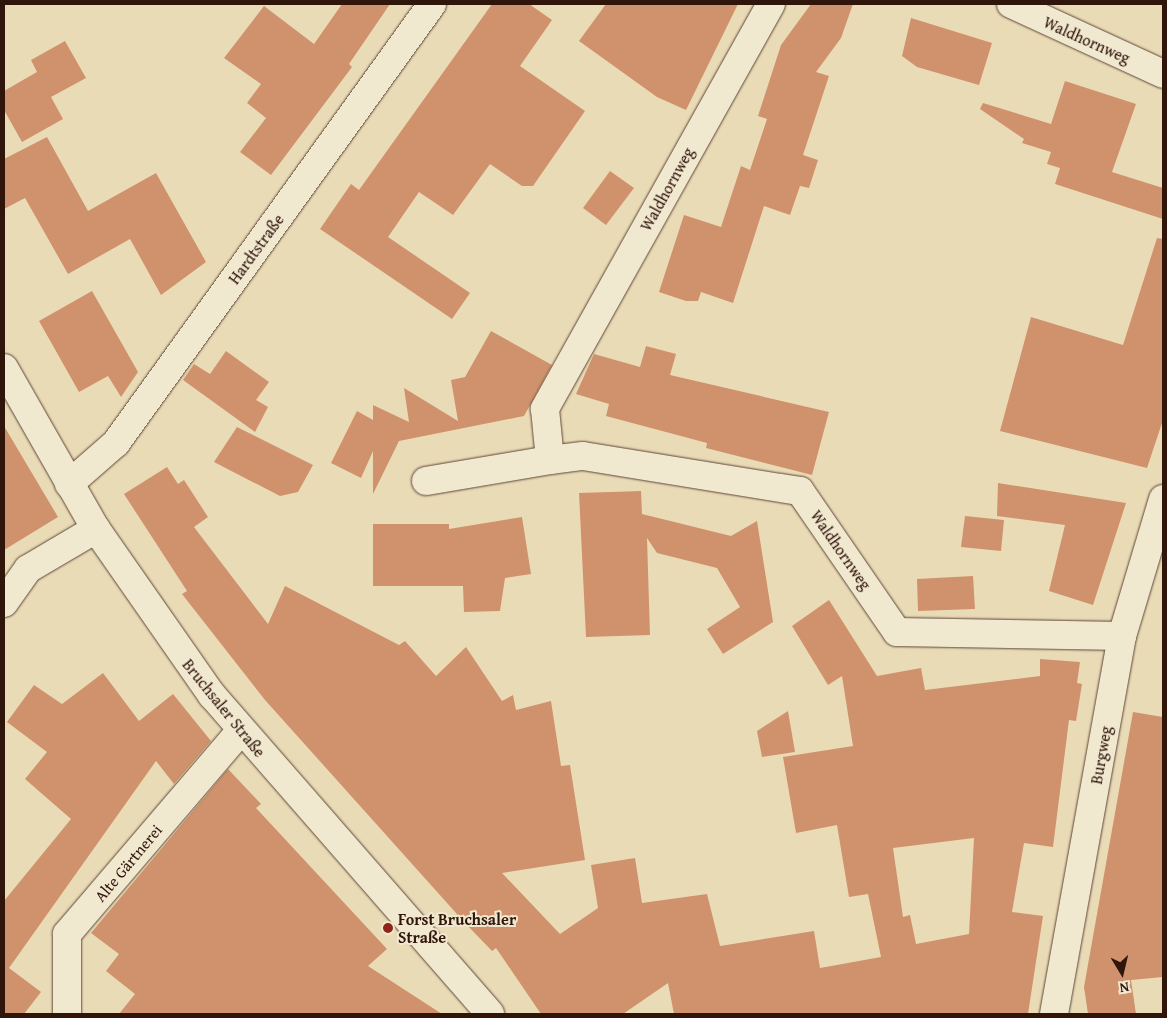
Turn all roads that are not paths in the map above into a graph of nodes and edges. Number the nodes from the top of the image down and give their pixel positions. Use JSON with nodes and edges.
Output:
{"nodes":[{"id":1,"x":432,"y":4,"type":"edge"},
{"id":2,"x":771,"y":4,"type":"edge"},
{"id":3,"x":1011,"y":4,"type":"edge"},
{"id":4,"x":1163,"y":74,"type":"edge"},
{"id":5,"x":4,"y":368,"type":"edge"},
{"id":6,"x":550,"y":460,"type":"junction"},
{"id":7,"x":426,"y":481,"type":"dead end"},
{"id":8,"x":69,"y":484,"type":"junction"},
{"id":9,"x":1163,"y":499,"type":"edge"},
{"id":10,"x":96,"y":529,"type":"junction"},
{"id":11,"x":4,"y":603,"type":"edge"},
{"id":12,"x":1122,"y":636,"type":"junction"},
{"id":13,"x":241,"y":730,"type":"junction"},
{"id":14,"x":486,"y":1012,"type":"edge"},
{"id":15,"x":67,"y":1014,"type":"edge"},
{"id":16,"x":1054,"y":1014,"type":"edge"}],
"edges":[{"from":1,"to":8,"type":"street","name":"Hardtstraße"},
{"from":2,"to":6,"type":"street","name":"Waldhornweg"},
{"from":3,"to":4,"type":"street","name":"Waldhornweg"},
{"from":5,"to":8,"type":"street","name":"Bruchsaler Straße"},
{"from":6,"to":7,"type":"street","name":"Waldhornweg"},
{"from":6,"to":12,"type":"street","name":"Waldhornweg"},
{"from":8,"to":10,"type":"street","name":"Bruchsaler Straße"},
{"from":9,"to":12,"type":"street","name":"Burgweg"},
{"from":10,"to":11,"type":"street"},
{"from":10,"to":13,"type":"street","name":"Bruchsaler Straße"},
{"from":12,"to":16,"type":"street","name":"Burgweg"},
{"from":13,"to":14,"type":"street","name":"Bruchsaler Straße"},
{"from":13,"to":15,"type":"street","name":"Alte Gärtnerei"}]}
